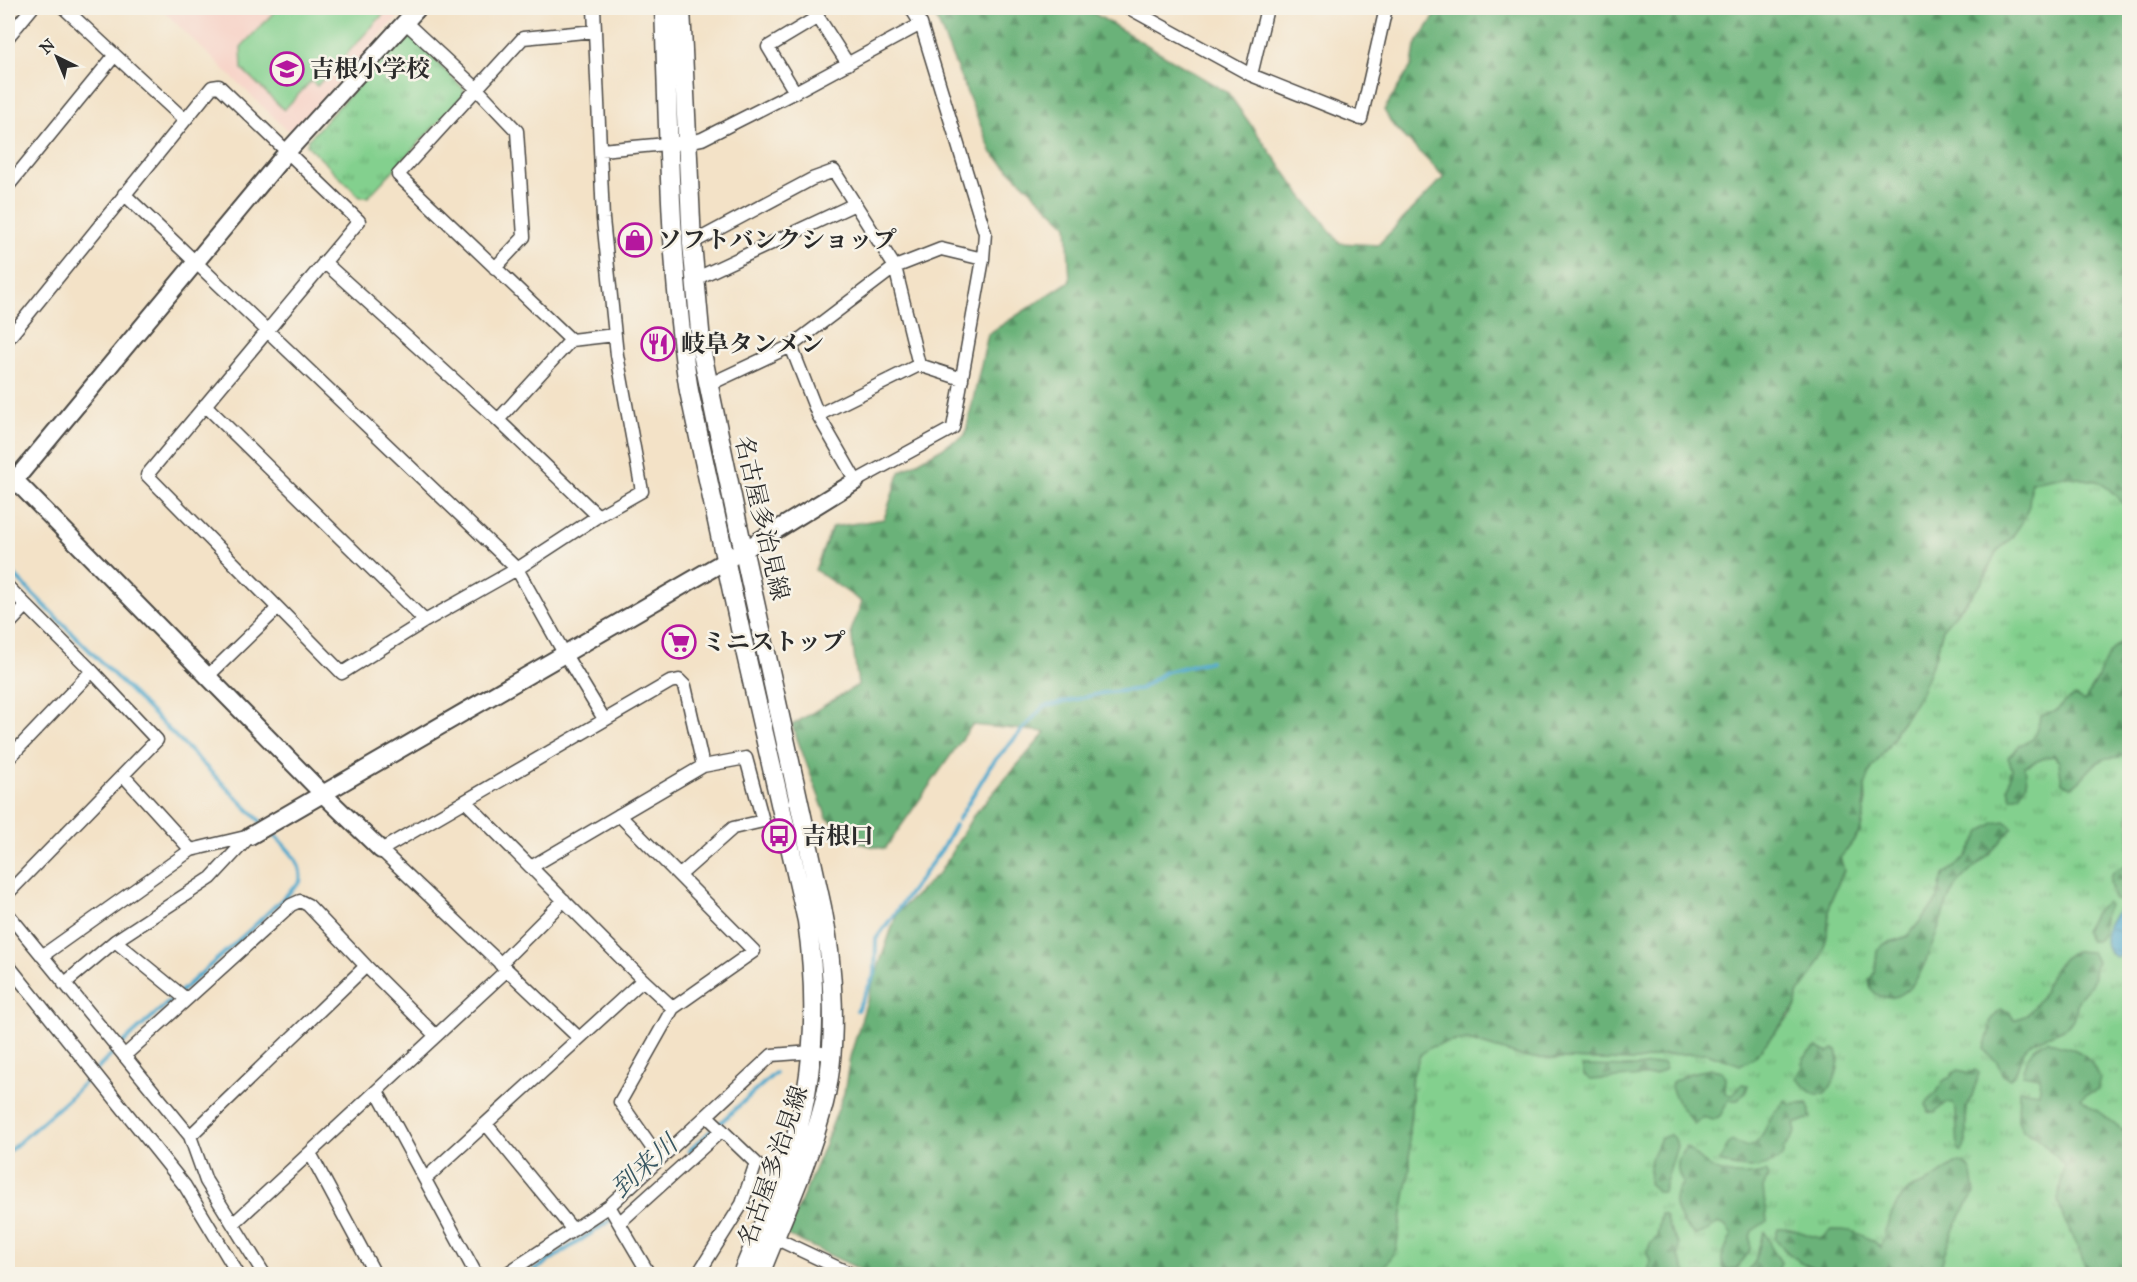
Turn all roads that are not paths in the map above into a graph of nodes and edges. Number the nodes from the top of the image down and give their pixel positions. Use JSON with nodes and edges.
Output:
{"nodes":[{"id":1,"x":32,"y":8,"type":"edge"},
{"id":2,"x":64,"y":8,"type":"edge"},
{"id":3,"x":418,"y":8,"type":"edge"},
{"id":4,"x":594,"y":8,"type":"edge"},
{"id":5,"x":664,"y":8,"type":"edge"},
{"id":6,"x":681,"y":8,"type":"edge"},
{"id":7,"x":911,"y":8,"type":"edge"},
{"id":8,"x":1129,"y":8,"type":"edge"},
{"id":9,"x":1267,"y":8,"type":"edge"},
{"id":10,"x":1386,"y":8,"type":"edge"},
{"id":11,"x":405,"y":22,"type":"junction"},
{"id":12,"x":921,"y":24,"type":"junction"},
{"id":13,"x":595,"y":31,"type":"junction"},
{"id":14,"x":8,"y":37,"type":"edge"},
{"id":15,"x":115,"y":55,"type":"junction"},
{"id":16,"x":848,"y":64,"type":"junction"},
{"id":17,"x":1251,"y":75,"type":"junction"},
{"id":18,"x":476,"y":88,"type":"junction"},
{"id":19,"x":795,"y":92,"type":"junction"},
{"id":20,"x":185,"y":120,"type":"junction"},
{"id":21,"x":688,"y":142,"type":"junction"},
{"id":22,"x":669,"y":144,"type":"junction"},
{"id":23,"x":601,"y":150,"type":"junction"},
{"id":24,"x":287,"y":152,"type":"junction"},
{"id":25,"x":8,"y":186,"type":"edge"},
{"id":26,"x":124,"y":194,"type":"junction"},
{"id":27,"x":855,"y":204,"type":"junction"},
{"id":28,"x":692,"y":243,"type":"junction"},
{"id":29,"x":984,"y":259,"type":"junction"},
{"id":30,"x":196,"y":262,"type":"junction"},
{"id":31,"x":324,"y":262,"type":"junction"},
{"id":32,"x":895,"y":267,"type":"junction"},
{"id":33,"x":495,"y":268,"type":"junction"},
{"id":34,"x":695,"y":279,"type":"junction"},
{"id":35,"x":268,"y":330,"type":"junction"},
{"id":36,"x":615,"y":335,"type":"junction"},
{"id":37,"x":8,"y":339,"type":"edge"},
{"id":38,"x":571,"y":340,"type":"junction"},
{"id":39,"x":790,"y":346,"type":"junction"},
{"id":40,"x":919,"y":366,"type":"junction"},
{"id":41,"x":962,"y":380,"type":"junction"},
{"id":42,"x":708,"y":385,"type":"junction"},
{"id":43,"x":205,"y":405,"type":"junction"},
{"id":44,"x":818,"y":415,"type":"junction"},
{"id":45,"x":498,"y":420,"type":"junction"},
{"id":46,"x":10,"y":480,"type":"edge"},
{"id":47,"x":856,"y":482,"type":"junction"},
{"id":48,"x":598,"y":516,"type":"junction"},
{"id":49,"x":744,"y":550,"type":"junction"},
{"id":50,"x":726,"y":561,"type":"junction"},
{"id":51,"x":517,"y":569,"type":"junction"},
{"id":52,"x":8,"y":587,"type":"edge"},
{"id":53,"x":26,"y":606,"type":"junction"},
{"id":54,"x":277,"y":609,"type":"junction"},
{"id":55,"x":425,"y":621,"type":"junction"},
{"id":56,"x":8,"y":625,"type":"edge"},
{"id":57,"x":564,"y":653,"type":"junction"},
{"id":58,"x":92,"y":671,"type":"junction"},
{"id":59,"x":208,"y":676,"type":"junction"},
{"id":60,"x":604,"y":719,"type":"junction"},
{"id":61,"x":8,"y":759,"type":"edge"},
{"id":62,"x":703,"y":766,"type":"junction"},
{"id":63,"x":123,"y":775,"type":"junction"},
{"id":64,"x":323,"y":794,"type":"junction"},
{"id":65,"x":465,"y":801,"type":"junction"},
{"id":66,"x":619,"y":815,"type":"junction"},
{"id":67,"x":261,"y":830,"type":"junction"},
{"id":68,"x":191,"y":850,"type":"junction"},
{"id":69,"x":381,"y":850,"type":"junction"},
{"id":70,"x":531,"y":867,"type":"junction"},
{"id":71,"x":680,"y":875,"type":"junction"},
{"id":72,"x":8,"y":893,"type":"edge"},
{"id":73,"x":564,"y":900,"type":"junction"},
{"id":74,"x":8,"y":914,"type":"edge"},
{"id":75,"x":116,"y":941,"type":"junction"},
{"id":76,"x":42,"y":956,"type":"junction"},
{"id":77,"x":8,"y":965,"type":"edge"},
{"id":78,"x":366,"y":966,"type":"junction"},
{"id":79,"x":504,"y":967,"type":"junction"},
{"id":80,"x":643,"y":980,"type":"junction"},
{"id":81,"x":64,"y":984,"type":"junction"},
{"id":82,"x":186,"y":999,"type":"junction"},
{"id":83,"x":673,"y":1008,"type":"junction"},
{"id":84,"x":436,"y":1036,"type":"junction"},
{"id":85,"x":579,"y":1038,"type":"junction"},
{"id":86,"x":812,"y":1052,"type":"junction"},
{"id":87,"x":831,"y":1054,"type":"junction"},
{"id":88,"x":124,"y":1055,"type":"junction"},
{"id":89,"x":377,"y":1091,"type":"junction"},
{"id":90,"x":486,"y":1124,"type":"junction"},
{"id":91,"x":715,"y":1124,"type":"junction"},
{"id":92,"x":190,"y":1136,"type":"junction"},
{"id":93,"x":310,"y":1153,"type":"junction"},
{"id":94,"x":660,"y":1159,"type":"junction"},
{"id":95,"x":425,"y":1179,"type":"junction"},
{"id":96,"x":615,"y":1216,"type":"junction"},
{"id":97,"x":233,"y":1224,"type":"junction"},
{"id":98,"x":573,"y":1230,"type":"junction"},
{"id":99,"x":775,"y":1238,"type":"junction"},
{"id":100,"x":238,"y":1275,"type":"edge"},
{"id":101,"x":264,"y":1275,"type":"edge"},
{"id":102,"x":375,"y":1275,"type":"edge"},
{"id":103,"x":476,"y":1275,"type":"edge"},
{"id":104,"x":506,"y":1275,"type":"edge"},
{"id":105,"x":649,"y":1275,"type":"edge"},
{"id":106,"x":698,"y":1275,"type":"edge"},
{"id":107,"x":742,"y":1275,"type":"edge"},
{"id":108,"x":760,"y":1275,"type":"edge"},
{"id":109,"x":851,"y":1275,"type":"edge"}],
"edges":[{"from":1,"to":14,"type":"street"},
{"from":2,"to":15,"type":"street"},
{"from":3,"to":11,"type":"street"},
{"from":4,"to":13,"type":"street"},
{"from":5,"to":22,"type":"main road","name":"名古屋多治見線"},
{"from":6,"to":21,"type":"main road","name":"名古屋多治見線"},
{"from":7,"to":12,"type":"street"},
{"from":8,"to":17,"type":"street"},
{"from":9,"to":17,"type":"street"},
{"from":10,"to":17,"type":"street"},
{"from":11,"to":18,"type":"street"},
{"from":11,"to":24,"type":"street"},
{"from":12,"to":16,"type":"street"},
{"from":12,"to":29,"type":"street"},
{"from":13,"to":18,"type":"street"},
{"from":13,"to":23,"type":"street"},
{"from":15,"to":20,"type":"street"},
{"from":15,"to":25,"type":"street"},
{"from":16,"to":19,"type":"street"},
{"from":16,"to":19,"type":"street"},
{"from":18,"to":33,"type":"street"},
{"from":18,"to":33,"type":"street"},
{"from":19,"to":21,"type":"street"},
{"from":20,"to":24,"type":"street"},
{"from":20,"to":26,"type":"street"},
{"from":21,"to":22,"type":"street"},
{"from":21,"to":28,"type":"main road","name":"名古屋多治見線"},
{"from":22,"to":23,"type":"street"},
{"from":22,"to":50,"type":"main road","name":"名古屋多治見線"},
{"from":23,"to":36,"type":"street"},
{"from":24,"to":30,"type":"street"},
{"from":24,"to":31,"type":"street"},
{"from":26,"to":30,"type":"street"},
{"from":26,"to":37,"type":"street"},
{"from":27,"to":28,"type":"street"},
{"from":27,"to":32,"type":"street"},
{"from":27,"to":34,"type":"street"},
{"from":28,"to":34,"type":"main road","name":"名古屋多治見線"},
{"from":29,"to":32,"type":"street"},
{"from":29,"to":41,"type":"street"},
{"from":30,"to":35,"type":"street"},
{"from":30,"to":46,"type":"street"},
{"from":31,"to":35,"type":"street"},
{"from":31,"to":45,"type":"street"},
{"from":32,"to":39,"type":"street"},
{"from":32,"to":40,"type":"street"},
{"from":33,"to":38,"type":"street"},
{"from":34,"to":42,"type":"main road","name":"名古屋多治見線"},
{"from":35,"to":43,"type":"street"},
{"from":35,"to":51,"type":"street"},
{"from":36,"to":38,"type":"street"},
{"from":36,"to":48,"type":"street"},
{"from":38,"to":45,"type":"street"},
{"from":39,"to":42,"type":"street"},
{"from":39,"to":44,"type":"street"},
{"from":40,"to":41,"type":"street"},
{"from":40,"to":44,"type":"street"},
{"from":41,"to":47,"type":"street"},
{"from":42,"to":49,"type":"main road","name":"名古屋多治見線"},
{"from":43,"to":54,"type":"street"},
{"from":43,"to":55,"type":"street"},
{"from":44,"to":47,"type":"street"},
{"from":45,"to":48,"type":"street"},
{"from":46,"to":59,"type":"street"},
{"from":47,"to":49,"type":"street"},
{"from":48,"to":51,"type":"street"},
{"from":49,"to":50,"type":"street"},
{"from":49,"to":87,"type":"main road","name":"名古屋多治見線"},
{"from":50,"to":57,"type":"street"},
{"from":50,"to":86,"type":"main road","name":"名古屋多治見線"},
{"from":51,"to":55,"type":"street"},
{"from":51,"to":57,"type":"street"},
{"from":52,"to":53,"type":"street"},
{"from":53,"to":56,"type":"street"},
{"from":53,"to":58,"type":"street"},
{"from":54,"to":55,"type":"street"},
{"from":54,"to":59,"type":"street"},
{"from":57,"to":60,"type":"street"},
{"from":57,"to":64,"type":"street"},
{"from":58,"to":61,"type":"street"},
{"from":58,"to":63,"type":"street"},
{"from":59,"to":64,"type":"street"},
{"from":60,"to":62,"type":"street"},
{"from":60,"to":65,"type":"street"},
{"from":62,"to":66,"type":"street"},
{"from":62,"to":71,"type":"street"},
{"from":63,"to":68,"type":"street"},
{"from":63,"to":72,"type":"street"},
{"from":64,"to":67,"type":"street"},
{"from":64,"to":69,"type":"street"},
{"from":65,"to":69,"type":"street"},
{"from":65,"to":70,"type":"street"},
{"from":66,"to":70,"type":"street"},
{"from":66,"to":71,"type":"street"},
{"from":67,"to":68,"type":"street"},
{"from":67,"to":75,"type":"street"},
{"from":68,"to":76,"type":"street"},
{"from":69,"to":79,"type":"street"},
{"from":70,"to":73,"type":"street"},
{"from":71,"to":83,"type":"street"},
{"from":73,"to":79,"type":"street"},
{"from":73,"to":80,"type":"street"},
{"from":74,"to":76,"type":"street"},
{"from":75,"to":81,"type":"street"},
{"from":75,"to":82,"type":"street"},
{"from":76,"to":81,"type":"street"},
{"from":77,"to":100,"type":"street"},
{"from":78,"to":82,"type":"street"},
{"from":78,"to":84,"type":"street"},
{"from":78,"to":92,"type":"street"},
{"from":79,"to":84,"type":"street"},
{"from":79,"to":85,"type":"street"},
{"from":80,"to":83,"type":"street"},
{"from":80,"to":85,"type":"street"},
{"from":81,"to":88,"type":"street"},
{"from":82,"to":88,"type":"street"},
{"from":83,"to":94,"type":"street"},
{"from":84,"to":89,"type":"street"},
{"from":85,"to":90,"type":"street"},
{"from":86,"to":87,"type":"street"},
{"from":86,"to":91,"type":"street"},
{"from":86,"to":107,"type":"main road","name":"名古屋多治見線"},
{"from":87,"to":99,"type":"main road","name":"名古屋多治見線"},
{"from":88,"to":92,"type":"street"},
{"from":89,"to":93,"type":"street"},
{"from":89,"to":95,"type":"street"},
{"from":90,"to":95,"type":"street"},
{"from":90,"to":98,"type":"street"},
{"from":91,"to":94,"type":"street"},
{"from":91,"to":96,"type":"street"},
{"from":91,"to":106,"type":"street"},
{"from":92,"to":97,"type":"street"},
{"from":93,"to":97,"type":"street"},
{"from":93,"to":102,"type":"street"},
{"from":94,"to":96,"type":"street"},
{"from":95,"to":103,"type":"street"},
{"from":96,"to":98,"type":"street"},
{"from":96,"to":105,"type":"street"},
{"from":97,"to":101,"type":"street"},
{"from":98,"to":104,"type":"street"},
{"from":99,"to":108,"type":"main road","name":"名古屋多治見線"},
{"from":99,"to":109,"type":"street"}]}
